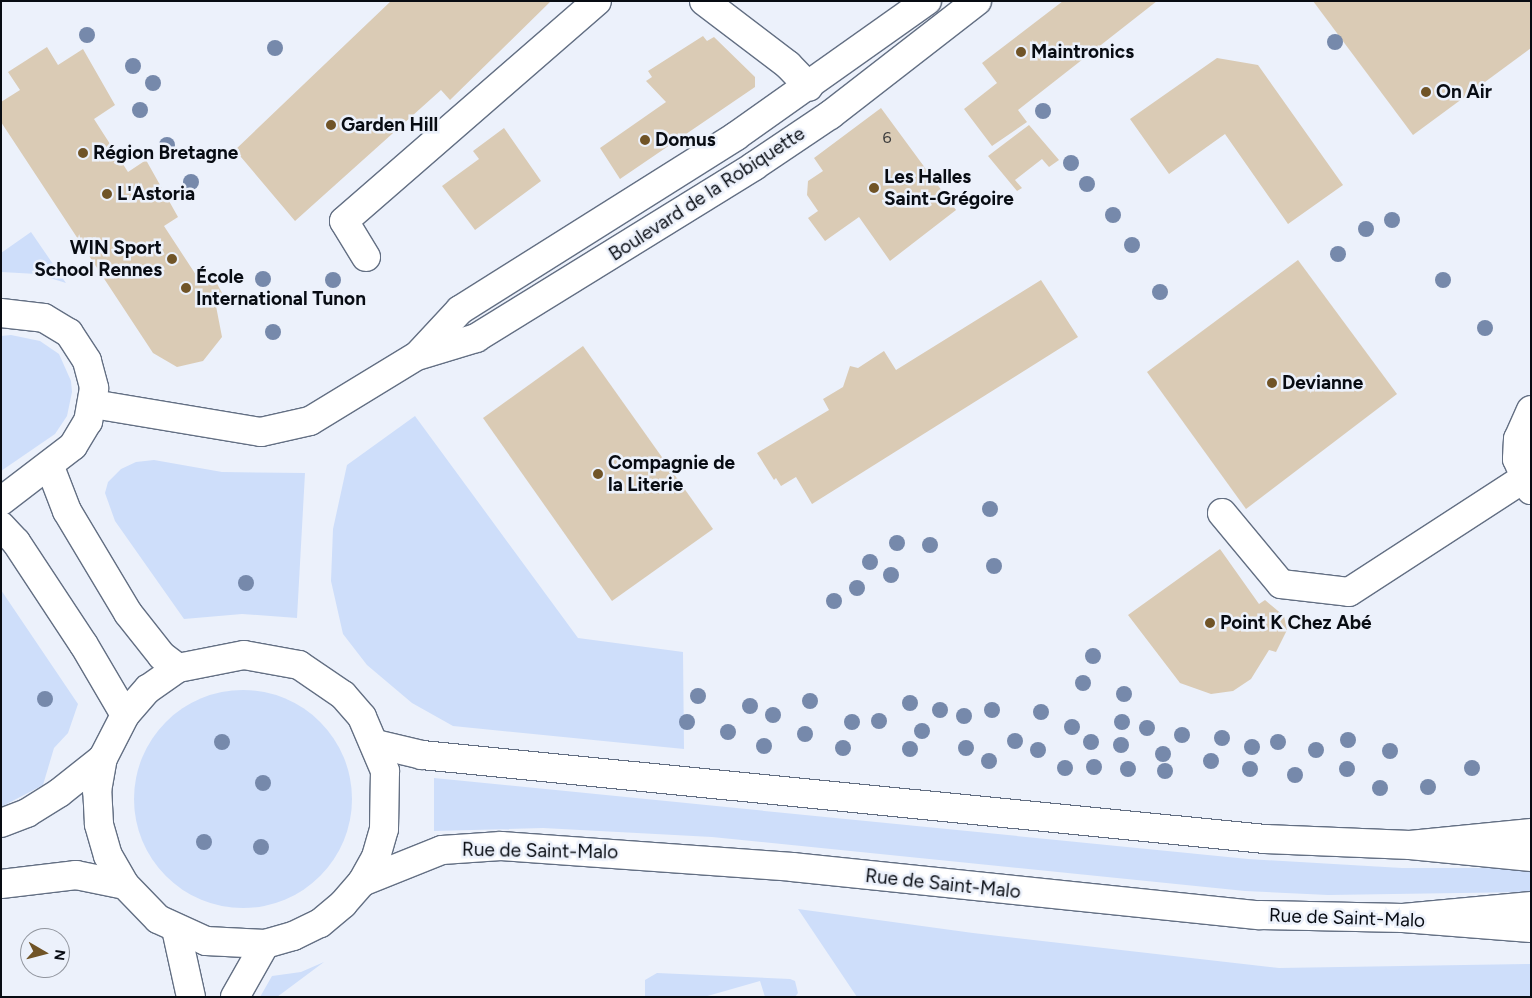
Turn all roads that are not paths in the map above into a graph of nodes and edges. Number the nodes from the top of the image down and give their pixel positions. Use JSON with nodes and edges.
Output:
{"nodes":[{"id":1,"x":597,"y":1,"type":"edge"},
{"id":2,"x":704,"y":1,"type":"edge"},
{"id":3,"x":927,"y":1,"type":"edge"},
{"id":4,"x":977,"y":1,"type":"edge"},
{"id":5,"x":809,"y":87,"type":"junction"},
{"id":6,"x":366,"y":257,"type":"dead end"},
{"id":7,"x":1,"y":312,"type":"edge"},
{"id":8,"x":418,"y":355,"type":"junction"},
{"id":9,"x":93,"y":404,"type":"junction"},
{"id":10,"x":1531,"y":410,"type":"edge"},
{"id":11,"x":50,"y":467,"type":"junction"},
{"id":12,"x":1527,"y":484,"type":"edge"},
{"id":13,"x":1,"y":501,"type":"edge"},
{"id":14,"x":1222,"y":513,"type":"dead end"},
{"id":15,"x":1,"y":526,"type":"edge"},
{"id":16,"x":178,"y":668,"type":"junction"},
{"id":17,"x":125,"y":715,"type":"junction"},
{"id":18,"x":376,"y":744,"type":"junction"},
{"id":19,"x":103,"y":758,"type":"junction"},
{"id":20,"x":1,"y":823,"type":"edge"},
{"id":21,"x":1531,"y":833,"type":"edge"},
{"id":22,"x":1410,"y":845,"type":"junction"},
{"id":23,"x":1531,"y":857,"type":"edge"},
{"id":24,"x":362,"y":882,"type":"junction"},
{"id":25,"x":1,"y":884,"type":"edge"},
{"id":26,"x":125,"y":885,"type":"junction"},
{"id":27,"x":1531,"y":906,"type":"edge"},
{"id":28,"x":1403,"y":918,"type":"junction"},
{"id":29,"x":1531,"y":928,"type":"edge"},
{"id":30,"x":176,"y":929,"type":"junction"},
{"id":31,"x":265,"y":944,"type":"junction"},
{"id":32,"x":191,"y":997,"type":"edge"},
{"id":33,"x":235,"y":997,"type":"edge"}],
"edges":[{"from":1,"to":6,"type":"main road"},
{"from":2,"to":5,"type":"main road"},
{"from":3,"to":5,"type":"main road","name":"Boulevard de la Robiquette"},
{"from":4,"to":8,"type":"main road","name":"Boulevard de la Robiquette"},
{"from":5,"to":8,"type":"main road","name":"Boulevard de la Robiquette"},
{"from":7,"to":9,"type":"main road"},
{"from":8,"to":9,"type":"main road","name":"Boulevard de la Robiquette"},
{"from":9,"to":11,"type":"main road"},
{"from":10,"to":12,"type":"main road"},
{"from":11,"to":13,"type":"main road"},
{"from":11,"to":16,"type":"main road"},
{"from":12,"to":14,"type":"main road"},
{"from":15,"to":17,"type":"main road"},
{"from":16,"to":17,"type":"main road"},
{"from":16,"to":18,"type":"main road"},
{"from":17,"to":19,"type":"main road"},
{"from":18,"to":22,"type":"main road"},
{"from":18,"to":24,"type":"main road"},
{"from":19,"to":20,"type":"main road"},
{"from":19,"to":26,"type":"main road"},
{"from":21,"to":22,"type":"main road"},
{"from":22,"to":23,"type":"main road"},
{"from":24,"to":28,"type":"main road","name":"Rue de Saint-Malo"},
{"from":24,"to":31,"type":"main road"},
{"from":25,"to":26,"type":"main road"},
{"from":26,"to":30,"type":"main road"},
{"from":27,"to":28,"type":"main road"},
{"from":28,"to":29,"type":"main road","name":"Rue de Saint-Malo"},
{"from":30,"to":31,"type":"main road"},
{"from":30,"to":32,"type":"main road"},
{"from":31,"to":33,"type":"main road"}]}
